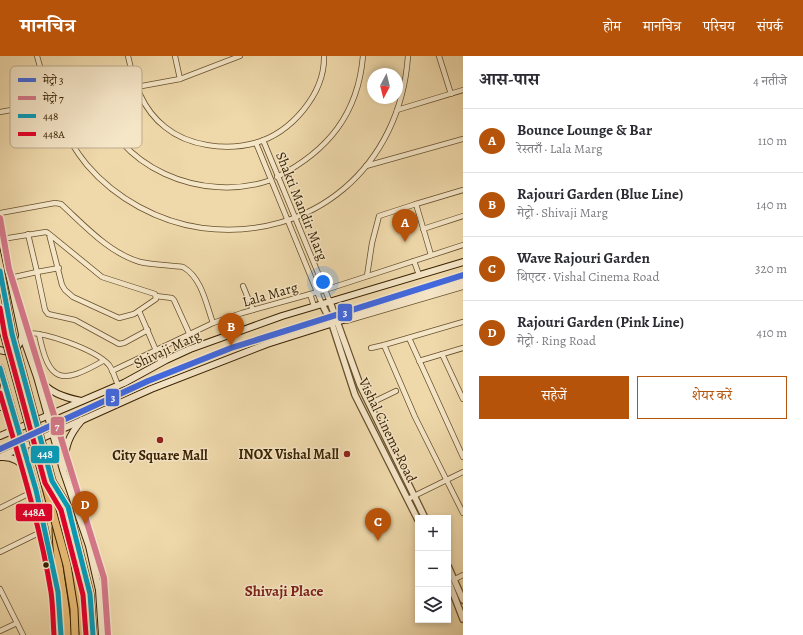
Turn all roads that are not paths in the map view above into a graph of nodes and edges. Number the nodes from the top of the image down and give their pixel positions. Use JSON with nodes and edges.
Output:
{"nodes":[{"id":1,"x":37,"y":56,"type":"edge"},
{"id":2,"x":128,"y":56,"type":"edge"},
{"id":3,"x":175,"y":56,"type":"edge"},
{"id":4,"x":240,"y":56,"type":"edge"},
{"id":5,"x":324,"y":56,"type":"edge"},
{"id":6,"x":363,"y":56,"type":"edge"},
{"id":7,"x":408,"y":56,"type":"edge"},
{"id":8,"x":439,"y":56,"type":"edge"},
{"id":9,"x":40,"y":66,"type":"edge"},
{"id":10,"x":130,"y":66,"type":"edge"},
{"id":11,"x":180,"y":79,"type":"junction"},
{"id":12,"x":142,"y":86,"type":"edge"},
{"id":13,"x":463,"y":90,"type":"edge"},
{"id":14,"x":451,"y":94,"type":"junction"},
{"id":15,"x":142,"y":98,"type":"edge"},
{"id":16,"x":10,"y":110,"type":"edge"},
{"id":17,"x":397,"y":110,"type":"junction"},
{"id":18,"x":0,"y":112,"type":"edge"},
{"id":19,"x":463,"y":139,"type":"edge"},
{"id":20,"x":263,"y":140,"type":"junction"},
{"id":21,"x":256,"y":143,"type":"junction"},
{"id":22,"x":75,"y":148,"type":"edge"},
{"id":23,"x":126,"y":148,"type":"edge"},
{"id":24,"x":366,"y":166,"type":"junction"},
{"id":25,"x":277,"y":177,"type":"junction"},
{"id":26,"x":271,"y":180,"type":"junction"},
{"id":27,"x":463,"y":190,"type":"edge"},
{"id":28,"x":416,"y":204,"type":"junction"},
{"id":29,"x":0,"y":213,"type":"edge"},
{"id":30,"x":463,"y":216,"type":"edge"},
{"id":31,"x":294,"y":219,"type":"junction"},
{"id":32,"x":287,"y":221,"type":"junction"},
{"id":33,"x":422,"y":229,"type":"junction"},
{"id":34,"x":0,"y":232,"type":"edge"},
{"id":35,"x":28,"y":234,"type":"junction"},
{"id":36,"x":49,"y":234,"type":"junction"},
{"id":37,"x":2,"y":239,"type":"junction"},
{"id":38,"x":463,"y":245,"type":"edge"},
{"id":39,"x":431,"y":255,"type":"junction"},
{"id":40,"x":414,"y":261,"type":"junction"},
{"id":41,"x":463,"y":262,"type":"edge"},
{"id":42,"x":58,"y":268,"type":"junction"},
{"id":43,"x":0,"y":271,"type":"edge"},
{"id":44,"x":37,"y":272,"type":"junction"},
{"id":45,"x":367,"y":276,"type":"junction"},
{"id":46,"x":419,"y":276,"type":"junction"},
{"id":47,"x":10,"y":278,"type":"junction"},
{"id":48,"x":463,"y":282,"type":"edge"},
{"id":49,"x":243,"y":286,"type":"dead end"},
{"id":50,"x":463,"y":287,"type":"edge"},
{"id":51,"x":325,"y":290,"type":"junction"},
{"id":52,"x":317,"y":292,"type":"junction"},
{"id":53,"x":310,"y":294,"type":"junction"},
{"id":54,"x":156,"y":296,"type":"junction"},
{"id":55,"x":330,"y":302,"type":"junction"},
{"id":56,"x":322,"y":304,"type":"junction"},
{"id":57,"x":314,"y":306,"type":"junction"},
{"id":58,"x":253,"y":310,"type":"junction"},
{"id":59,"x":139,"y":311,"type":"junction"},
{"id":60,"x":0,"y":319,"type":"edge"},
{"id":61,"x":338,"y":322,"type":"junction"},
{"id":62,"x":463,"y":322,"type":"edge"},
{"id":63,"x":213,"y":323,"type":"junction"},
{"id":64,"x":332,"y":324,"type":"junction"},
{"id":65,"x":148,"y":330,"type":"junction"},
{"id":66,"x":22,"y":334,"type":"junction"},
{"id":67,"x":39,"y":334,"type":"junction"},
{"id":68,"x":189,"y":334,"type":"junction"},
{"id":69,"x":409,"y":338,"type":"junction"},
{"id":70,"x":384,"y":345,"type":"junction"},
{"id":71,"x":371,"y":348,"type":"dead end"},
{"id":72,"x":463,"y":348,"type":"edge"},
{"id":73,"x":0,"y":350,"type":"edge"},
{"id":74,"x":156,"y":350,"type":"junction"},
{"id":75,"x":442,"y":354,"type":"junction"},
{"id":76,"x":103,"y":361,"type":"junction"},
{"id":77,"x":419,"y":361,"type":"junction"},
{"id":78,"x":161,"y":362,"type":"junction"},
{"id":79,"x":0,"y":368,"type":"edge"},
{"id":80,"x":112,"y":371,"type":"junction"},
{"id":81,"x":37,"y":377,"type":"junction"},
{"id":82,"x":5,"y":381,"type":"junction"},
{"id":83,"x":118,"y":385,"type":"junction"},
{"id":84,"x":396,"y":391,"type":"dead end"},
{"id":85,"x":463,"y":399,"type":"edge"},
{"id":86,"x":81,"y":401,"type":"junction"},
{"id":87,"x":369,"y":404,"type":"junction"},
{"id":88,"x":0,"y":407,"type":"edge"},
{"id":89,"x":47,"y":415,"type":"junction"},
{"id":90,"x":83,"y":418,"type":"junction"},
{"id":91,"x":375,"y":418,"type":"junction"},
{"id":92,"x":367,"y":421,"type":"junction"},
{"id":93,"x":18,"y":427,"type":"junction"},
{"id":94,"x":52,"y":432,"type":"junction"},
{"id":95,"x":0,"y":436,"type":"edge"},
{"id":96,"x":22,"y":446,"type":"junction"},
{"id":97,"x":0,"y":457,"type":"edge"},
{"id":98,"x":463,"y":457,"type":"edge"},
{"id":99,"x":463,"y":472,"type":"edge"},
{"id":100,"x":65,"y":476,"type":"junction"},
{"id":101,"x":32,"y":477,"type":"junction"},
{"id":102,"x":448,"y":480,"type":"junction"},
{"id":103,"x":52,"y":481,"type":"junction"},
{"id":104,"x":36,"y":490,"type":"junction"},
{"id":105,"x":414,"y":496,"type":"junction"},
{"id":106,"x":408,"y":499,"type":"junction"},
{"id":107,"x":0,"y":508,"type":"edge"},
{"id":108,"x":463,"y":513,"type":"edge"},
{"id":109,"x":416,"y":515,"type":"edge"},
{"id":110,"x":424,"y":515,"type":"edge"},
{"id":111,"x":56,"y":523,"type":"junction"},
{"id":112,"x":45,"y":530,"type":"junction"},
{"id":113,"x":0,"y":552,"type":"edge"},
{"id":114,"x":463,"y":575,"type":"edge"},
{"id":115,"x":451,"y":580,"type":"edge"},
{"id":116,"x":451,"y":582,"type":"edge"},
{"id":117,"x":451,"y":583,"type":"edge"},
{"id":118,"x":1,"y":591,"type":"edge"},
{"id":119,"x":463,"y":600,"type":"edge"},
{"id":120,"x":463,"y":619,"type":"edge"},
{"id":121,"x":17,"y":623,"type":"junction"},
{"id":122,"x":0,"y":631,"type":"edge"},
{"id":123,"x":23,"y":635,"type":"edge"},
{"id":124,"x":61,"y":635,"type":"edge"},
{"id":125,"x":68,"y":635,"type":"edge"},
{"id":126,"x":75,"y":635,"type":"edge"},
{"id":127,"x":83,"y":635,"type":"edge"},
{"id":128,"x":93,"y":635,"type":"edge"},
{"id":129,"x":102,"y":635,"type":"edge"}],
"edges":[{"from":1,"to":9,"type":"street"},
{"from":2,"to":10,"type":"street"},
{"from":3,"to":11,"type":"street"},
{"from":4,"to":11,"type":"street"},
{"from":5,"to":20,"type":"street"},
{"from":6,"to":25,"type":"street"},
{"from":7,"to":17,"type":"street"},
{"from":8,"to":14,"type":"street"},
{"from":11,"to":12,"type":"street"},
{"from":13,"to":14,"type":"street"},
{"from":14,"to":17,"type":"street"},
{"from":15,"to":21,"type":"street"},
{"from":16,"to":18,"type":"street"},
{"from":17,"to":24,"type":"street"},
{"from":19,"to":24,"type":"street"},
{"from":20,"to":21,"type":"street"},
{"from":20,"to":25,"type":"street","name":"Shakti Mandir Marg"},
{"from":21,"to":26,"type":"street"},
{"from":22,"to":32,"type":"street"},
{"from":23,"to":26,"type":"street"},
{"from":24,"to":31,"type":"street"},
{"from":25,"to":31,"type":"street","name":"Shakti Mandir Marg"},
{"from":26,"to":32,"type":"street"},
{"from":27,"to":28,"type":"street"},
{"from":28,"to":33,"type":"street"},
{"from":28,"to":45,"type":"street"},
{"from":29,"to":63,"type":"street"},
{"from":30,"to":33,"type":"street"},
{"from":31,"to":32,"type":"street"},
{"from":31,"to":51,"type":"street","name":"Shakti Mandir Marg"},
{"from":32,"to":52,"type":"street"},
{"from":33,"to":39,"type":"street"},
{"from":34,"to":37,"type":"main road"},
{"from":35,"to":36,"type":"street"},
{"from":35,"to":37,"type":"street"},
{"from":35,"to":44,"type":"street"},
{"from":36,"to":42,"type":"street"},
{"from":36,"to":54,"type":"street"},
{"from":37,"to":47,"type":"main road"},
{"from":38,"to":39,"type":"street","name":"Lala Marg"},
{"from":39,"to":40,"type":"street","name":"Lala Marg"},
{"from":40,"to":45,"type":"street","name":"Lala Marg"},
{"from":40,"to":46,"type":"street"},
{"from":41,"to":46,"type":"main road","name":"Shivaji Marg"},
{"from":42,"to":44,"type":"street"},
{"from":42,"to":59,"type":"street"},
{"from":43,"to":103,"type":"main road","bridge":true},
{"from":44,"to":47,"type":"street"},
{"from":44,"to":65,"type":"street"},
{"from":45,"to":51,"type":"street","name":"Lala Marg"},
{"from":46,"to":55,"type":"main road","name":"Shivaji Marg"},
{"from":47,"to":66,"type":"main road"},
{"from":48,"to":61,"type":"main road"},
{"from":49,"to":58,"type":"street"},
{"from":50,"to":61,"type":"street"},
{"from":51,"to":52,"type":"street","name":"Lala Marg"},
{"from":51,"to":55,"type":"street","name":"Shakti Mandir Marg"},
{"from":52,"to":53,"type":"street","name":"Lala Marg"},
{"from":52,"to":56,"type":"street"},
{"from":53,"to":57,"type":"street"},
{"from":53,"to":58,"type":"street","name":"Lala Marg"},
{"from":54,"to":59,"type":"street"},
{"from":54,"to":68,"type":"street"},
{"from":55,"to":56,"type":"main road","name":"Shivaji Marg"},
{"from":55,"to":61,"type":"street","name":"Vishal Cinema Road"},
{"from":56,"to":57,"type":"main road","name":"Shivaji Marg"},
{"from":56,"to":64,"type":"street","name":"Vishal Cinema Road"},
{"from":57,"to":78,"type":"main road","name":"Shivaji Marg"},
{"from":58,"to":63,"type":"street","name":"Lala Marg"},
{"from":59,"to":65,"type":"street"},
{"from":60,"to":111,"type":"main road","bridge":true},
{"from":61,"to":64,"type":"main road"},
{"from":61,"to":87,"type":"street","name":"Vishal Cinema Road"},
{"from":62,"to":69,"type":"street"},
{"from":63,"to":68,"type":"street","name":"Lala Marg"},
{"from":64,"to":90,"type":"main road"},
{"from":64,"to":92,"type":"street","name":"Vishal Cinema Road"},
{"from":65,"to":74,"type":"street"},
{"from":66,"to":67,"type":"street"},
{"from":66,"to":73,"type":"main road"},
{"from":66,"to":81,"type":"main road"},
{"from":67,"to":76,"type":"street"},
{"from":67,"to":76,"type":"street"},
{"from":68,"to":74,"type":"street","name":"Lala Marg"},
{"from":69,"to":70,"type":"street"},
{"from":69,"to":77,"type":"street"},
{"from":70,"to":71,"type":"street"},
{"from":70,"to":102,"type":"street"},
{"from":72,"to":75,"type":"street"},
{"from":74,"to":78,"type":"street"},
{"from":74,"to":80,"type":"street","name":"Lala Marg"},
{"from":75,"to":77,"type":"street"},
{"from":75,"to":85,"type":"street"},
{"from":76,"to":80,"type":"street"},
{"from":77,"to":98,"type":"street"},
{"from":78,"to":83,"type":"main road","name":"Shivaji Marg"},
{"from":79,"to":82,"type":"main road"},
{"from":80,"to":83,"type":"street"},
{"from":81,"to":86,"type":"main road"},
{"from":81,"to":89,"type":"main road"},
{"from":82,"to":88,"type":"main road"},
{"from":82,"to":93,"type":"main road"},
{"from":83,"to":86,"type":"main road","name":"Shivaji Marg"},
{"from":84,"to":87,"type":"street"},
{"from":86,"to":89,"type":"main road","name":"Shivaji Marg"},
{"from":87,"to":91,"type":"street","name":"Vishal Cinema Road"},
{"from":89,"to":93,"type":"main road","name":"Shivaji Marg"},
{"from":89,"to":94,"type":"main road"},
{"from":90,"to":94,"type":"main road"},
{"from":90,"to":100,"type":"main road"},
{"from":91,"to":92,"type":"street"},
{"from":91,"to":105,"type":"street","name":"Vishal Cinema Road"},
{"from":92,"to":106,"type":"street","name":"Vishal Cinema Road"},
{"from":93,"to":95,"type":"main road","name":"Shivaji Marg"},
{"from":93,"to":96,"type":"main road"},
{"from":94,"to":96,"type":"main road"},
{"from":94,"to":100,"type":"main road"},
{"from":96,"to":97,"type":"main road"},
{"from":96,"to":101,"type":"main road"},
{"from":97,"to":101,"type":"main road"},
{"from":99,"to":102,"type":"street"},
{"from":100,"to":129,"type":"main road"},
{"from":101,"to":104,"type":"main road"},
{"from":102,"to":105,"type":"street"},
{"from":102,"to":108,"type":"street"},
{"from":103,"to":127,"type":"main road"},
{"from":103,"to":128,"type":"main road"},
{"from":104,"to":107,"type":"street"},
{"from":104,"to":112,"type":"main road"},
{"from":105,"to":106,"type":"street"},
{"from":105,"to":110,"type":"street","name":"Vishal Cinema Road"},
{"from":106,"to":109,"type":"street","name":"Vishal Cinema Road"},
{"from":111,"to":125,"type":"main road","bridge":true},
{"from":111,"to":126,"type":"main road","bridge":true},
{"from":112,"to":113,"type":"street"},
{"from":112,"to":124,"type":"main road"},
{"from":114,"to":115,"type":"street"},
{"from":116,"to":119,"type":"street"},
{"from":117,"to":120,"type":"street"},
{"from":118,"to":121,"type":"street"},
{"from":121,"to":122,"type":"street"},
{"from":121,"to":123,"type":"street"}]}
